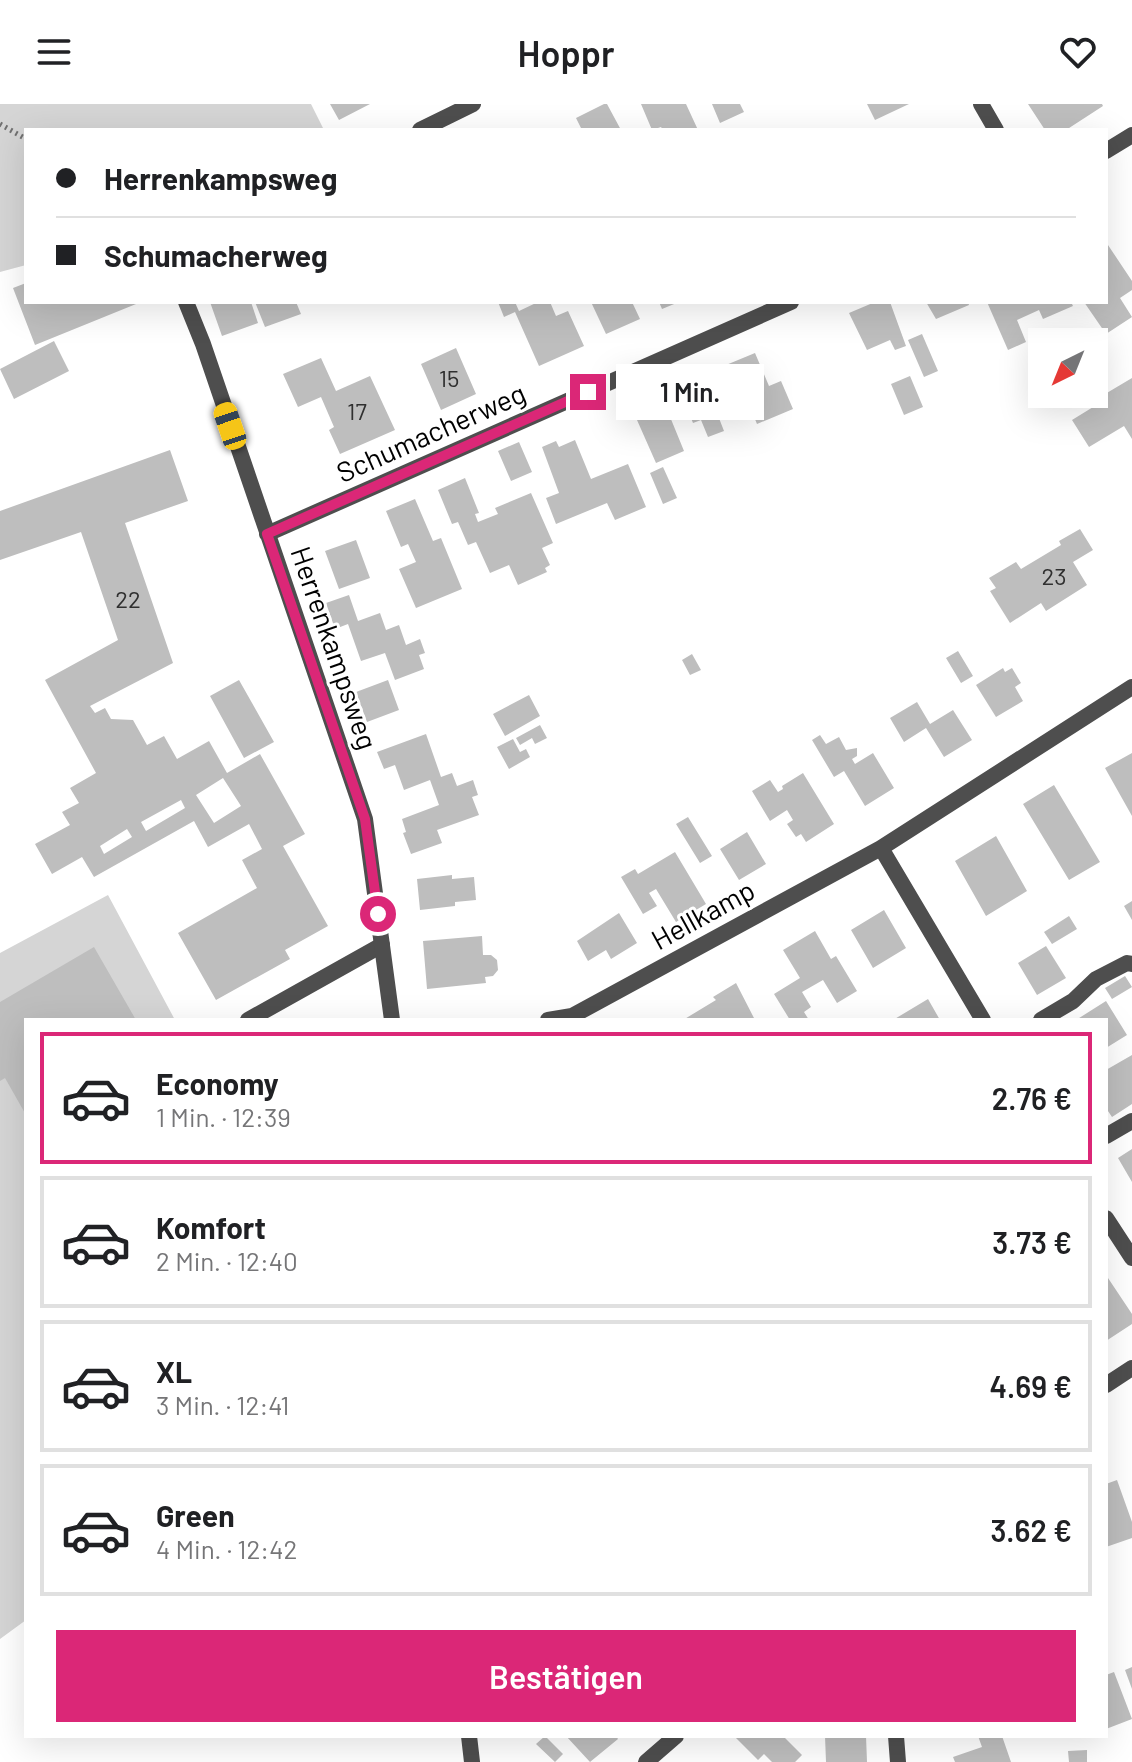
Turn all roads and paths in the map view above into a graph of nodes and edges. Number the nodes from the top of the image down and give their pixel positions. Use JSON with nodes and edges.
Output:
{"nodes":[{"id":1,"x":473,"y":104,"type":"edge"},
{"id":2,"x":981,"y":104,"type":"edge"},
{"id":3,"x":0,"y":124,"type":"edge"},
{"id":4,"x":424,"y":128,"type":"edge"},
{"id":5,"x":995,"y":128,"type":"edge"},
{"id":6,"x":1132,"y":135,"type":"edge"},
{"id":7,"x":24,"y":138,"type":"edge"},
{"id":8,"x":1108,"y":150,"type":"edge"},
{"id":9,"x":187,"y":304,"type":"edge"},
{"id":10,"x":786,"y":304,"type":"edge"},
{"id":11,"x":267,"y":534,"type":"junction"},
{"id":12,"x":1132,"y":687,"type":"edge"},
{"id":13,"x":881,"y":848,"type":"junction"},
{"id":14,"x":382,"y":945,"type":"junction"},
{"id":15,"x":1132,"y":964,"type":"edge"},
{"id":16,"x":252,"y":1018,"type":"edge"},
{"id":17,"x":392,"y":1018,"type":"edge"},
{"id":18,"x":560,"y":1018,"type":"edge"},
{"id":19,"x":982,"y":1018,"type":"edge"},
{"id":20,"x":1044,"y":1018,"type":"edge"},
{"id":21,"x":1132,"y":1121,"type":"edge"},
{"id":22,"x":1108,"y":1135,"type":"edge"},
{"id":23,"x":1108,"y":1221,"type":"edge"},
{"id":24,"x":1132,"y":1258,"type":"edge"},
{"id":25,"x":1132,"y":1368,"type":"edge"},
{"id":26,"x":1108,"y":1384,"type":"edge"},
{"id":27,"x":469,"y":1738,"type":"edge"},
{"id":28,"x":674,"y":1738,"type":"edge"},
{"id":29,"x":896,"y":1738,"type":"edge"},
{"id":30,"x":472,"y":1762,"type":"edge"},
{"id":31,"x":646,"y":1762,"type":"edge"},
{"id":32,"x":898,"y":1762,"type":"edge"}],
"edges":[{"from":1,"to":4,"type":"street"},
{"from":2,"to":5,"type":"street"},
{"from":3,"to":7,"type":"path"},
{"from":6,"to":8,"type":"street"},
{"from":9,"to":11,"type":"street","name":"Herrenkampsweg"},
{"from":10,"to":11,"type":"street","name":"Schumacherweg"},
{"from":11,"to":14,"type":"street","name":"Herrenkampsweg"},
{"from":12,"to":13,"type":"street","name":"Hellkamp"},
{"from":13,"to":18,"type":"street","name":"Hellkamp"},
{"from":13,"to":19,"type":"street"},
{"from":14,"to":16,"type":"street"},
{"from":14,"to":17,"type":"street","name":"Herrenkampsweg"},
{"from":15,"to":20,"type":"street"},
{"from":21,"to":22,"type":"street"},
{"from":23,"to":24,"type":"street"},
{"from":25,"to":26,"type":"street"},
{"from":27,"to":30,"type":"street"},
{"from":28,"to":31,"type":"street"},
{"from":29,"to":32,"type":"street"}]}
